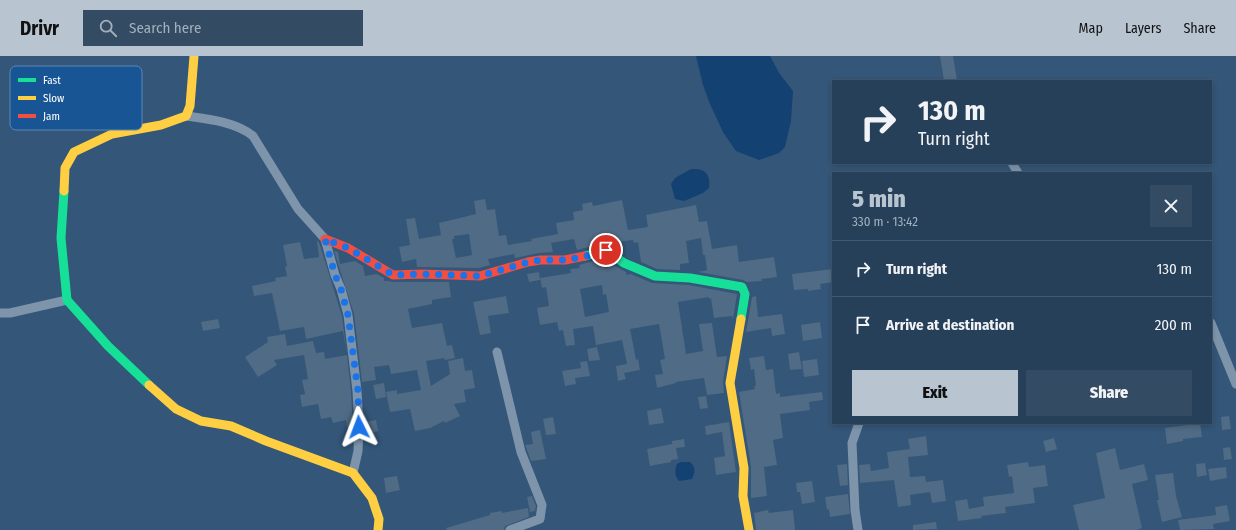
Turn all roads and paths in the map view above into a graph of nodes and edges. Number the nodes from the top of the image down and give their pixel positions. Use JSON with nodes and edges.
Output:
{"nodes":[{"id":1,"x":194,"y":56,"type":"edge"},
{"id":2,"x":186,"y":116,"type":"junction"},
{"id":3,"x":142,"y":128,"type":"edge"},
{"id":4,"x":130,"y":130,"type":"edge"},
{"id":5,"x":325,"y":239,"type":"junction"},
{"id":6,"x":66,"y":300,"type":"junction"},
{"id":7,"x":0,"y":313,"type":"edge"},
{"id":8,"x":1212,"y":326,"type":"edge"},
{"id":9,"x":497,"y":352,"type":"dead end"},
{"id":10,"x":1236,"y":384,"type":"edge"},
{"id":11,"x":859,"y":424,"type":"edge"},
{"id":12,"x":353,"y":474,"type":"junction"},
{"id":13,"x":378,"y":530,"type":"edge"},
{"id":14,"x":510,"y":530,"type":"edge"},
{"id":15,"x":749,"y":530,"type":"edge"},
{"id":16,"x":858,"y":530,"type":"edge"}],
"edges":[{"from":1,"to":2,"type":"street"},
{"from":2,"to":3,"type":"street"},
{"from":2,"to":5,"type":"street"},
{"from":4,"to":6,"type":"street"},
{"from":5,"to":12,"type":"street"},
{"from":5,"to":15,"type":"street"},
{"from":6,"to":7,"type":"street"},
{"from":6,"to":12,"type":"street"},
{"from":8,"to":10,"type":"street"},
{"from":9,"to":14,"type":"street"},
{"from":11,"to":16,"type":"street"},
{"from":12,"to":13,"type":"street"}]}
